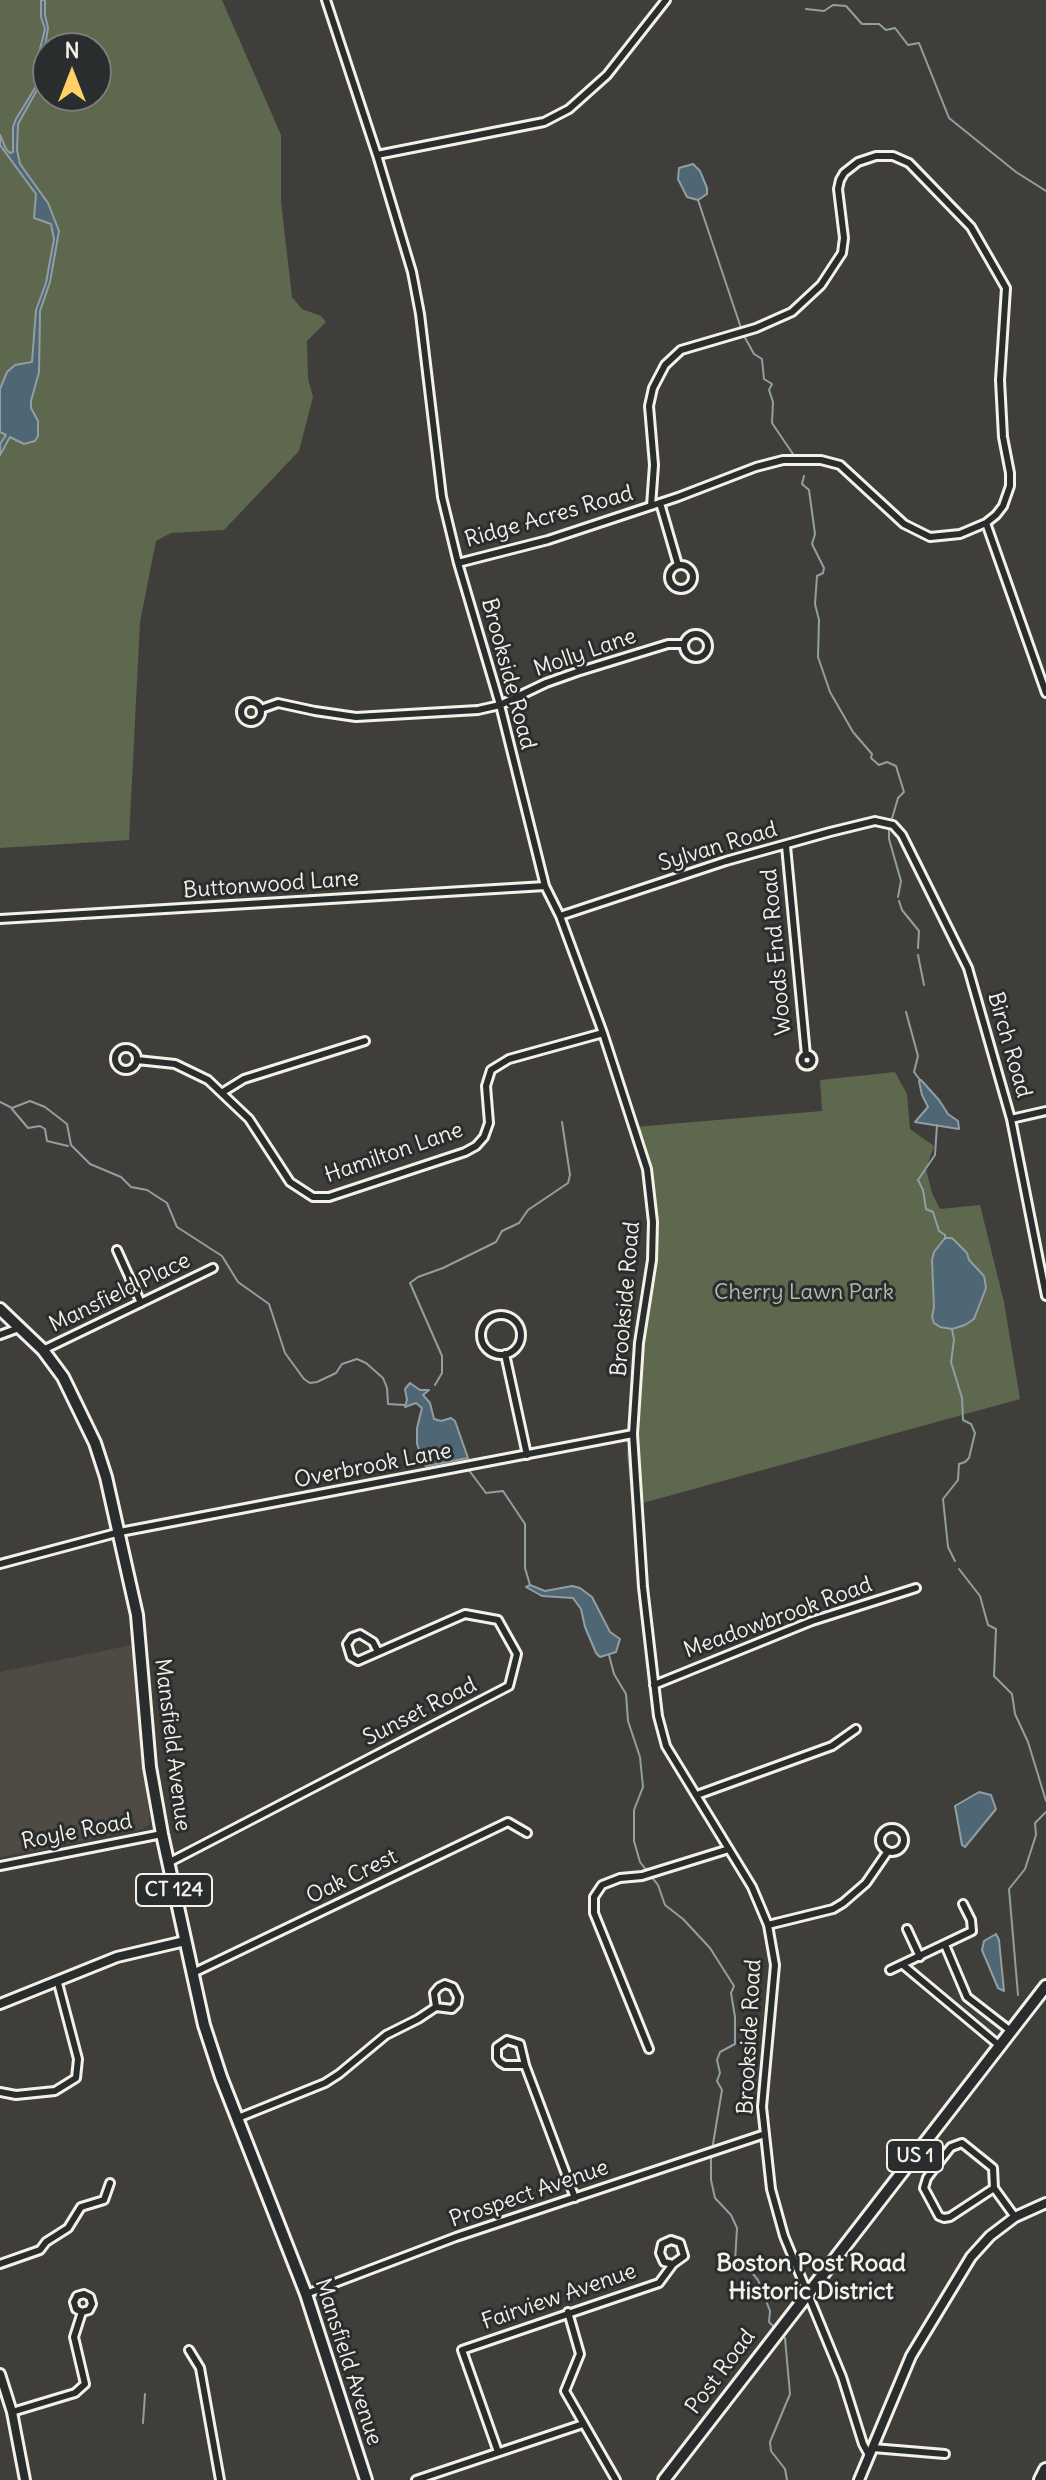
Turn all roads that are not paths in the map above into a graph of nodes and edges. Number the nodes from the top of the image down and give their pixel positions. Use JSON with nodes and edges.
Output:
{"nodes":[{"id":1,"x":326,"y":0,"type":"edge"},
{"id":2,"x":666,"y":0,"type":"edge"},
{"id":3,"x":377,"y":155,"type":"junction"},
{"id":4,"x":660,"y":503,"type":"junction"},
{"id":5,"x":651,"y":506,"type":"junction"},
{"id":6,"x":986,"y":523,"type":"junction"},
{"id":7,"x":458,"y":563,"type":"junction"},
{"id":8,"x":678,"y":565,"type":"dead end"},
{"id":9,"x":684,"y":644,"type":"junction"},
{"id":10,"x":1046,"y":693,"type":"edge"},
{"id":11,"x":500,"y":705,"type":"junction"},
{"id":12,"x":261,"y":709,"type":"dead end"},
{"id":13,"x":891,"y":824,"type":"joint"},
{"id":14,"x":786,"y":846,"type":"junction"},
{"id":15,"x":545,"y":886,"type":"junction"},
{"id":16,"x":560,"y":916,"type":"junction"},
{"id":17,"x":0,"y":919,"type":"edge"},
{"id":18,"x":603,"y":1033,"type":"junction"},
{"id":19,"x":365,"y":1041,"type":"dead end"},
{"id":20,"x":806,"y":1055,"type":"dead end"},
{"id":21,"x":137,"y":1060,"type":"dead end"},
{"id":22,"x":223,"y":1092,"type":"junction"},
{"id":23,"x":1046,"y":1111,"type":"edge"},
{"id":24,"x":1011,"y":1119,"type":"junction"},
{"id":25,"x":117,"y":1250,"type":"dead end"},
{"id":26,"x":213,"y":1268,"type":"dead end"},
{"id":27,"x":1046,"y":1296,"type":"edge"},
{"id":28,"x":141,"y":1303,"type":"junction"},
{"id":29,"x":0,"y":1309,"type":"edge"},
{"id":30,"x":19,"y":1328,"type":"junction"},
{"id":31,"x":0,"y":1335,"type":"edge"},
{"id":32,"x":43,"y":1350,"type":"junction"},
{"id":33,"x":505,"y":1354,"type":"junction"},
{"id":34,"x":633,"y":1434,"type":"junction"},
{"id":35,"x":527,"y":1455,"type":"junction"},
{"id":36,"x":120,"y":1532,"type":"junction"},
{"id":37,"x":0,"y":1564,"type":"edge"},
{"id":38,"x":916,"y":1588,"type":"dead end"},
{"id":39,"x":378,"y":1652,"type":"junction"},
{"id":40,"x":654,"y":1685,"type":"junction"},
{"id":41,"x":856,"y":1729,"type":"dead end"},
{"id":42,"x":697,"y":1795,"type":"junction"},
{"id":43,"x":527,"y":1833,"type":"dead end"},
{"id":44,"x":162,"y":1834,"type":"junction"},
{"id":45,"x":729,"y":1849,"type":"junction"},
{"id":46,"x":888,"y":1851,"type":"dead end"},
{"id":47,"x":168,"y":1863,"type":"junction"},
{"id":48,"x":0,"y":1866,"type":"edge"},
{"id":49,"x":963,"y":1904,"type":"dead end"},
{"id":50,"x":768,"y":1925,"type":"junction"},
{"id":51,"x":907,"y":1929,"type":"dead end"},
{"id":52,"x":185,"y":1941,"type":"junction"},
{"id":53,"x":945,"y":1945,"type":"junction"},
{"id":54,"x":920,"y":1957,"type":"junction"},
{"id":55,"x":903,"y":1965,"type":"junction"},
{"id":56,"x":890,"y":1970,"type":"dead end"},
{"id":57,"x":193,"y":1973,"type":"junction"},
{"id":58,"x":58,"y":1983,"type":"junction"},
{"id":59,"x":1046,"y":1986,"type":"edge"},
{"id":60,"x":974,"y":2003,"type":"junction"},
{"id":61,"x":0,"y":2004,"type":"edge"},
{"id":62,"x":436,"y":2007,"type":"junction"},
{"id":63,"x":964,"y":2016,"type":"junction"},
{"id":64,"x":1012,"y":2032,"type":"junction"},
{"id":65,"x":1001,"y":2047,"type":"junction"},
{"id":66,"x":649,"y":2049,"type":"dead end"},
{"id":67,"x":525,"y":2065,"type":"junction"},
{"id":68,"x":0,"y":2092,"type":"edge"},
{"id":69,"x":238,"y":2118,"type":"junction"},
{"id":70,"x":765,"y":2134,"type":"junction"},
{"id":71,"x":110,"y":2183,"type":"dead end"},
{"id":72,"x":994,"y":2188,"type":"junction"},
{"id":73,"x":575,"y":2198,"type":"junction"},
{"id":74,"x":1046,"y":2203,"type":"edge"},
{"id":75,"x":1015,"y":2217,"type":"junction"},
{"id":76,"x":0,"y":2264,"type":"edge"},
{"id":77,"x":673,"y":2264,"type":"junction"},
{"id":78,"x":306,"y":2294,"type":"junction"},
{"id":79,"x":807,"y":2295,"type":"junction"},
{"id":80,"x":82,"y":2312,"type":"dead end"},
{"id":81,"x":568,"y":2312,"type":"junction"},
{"id":82,"x":189,"y":2350,"type":"dead end"},
{"id":83,"x":0,"y":2374,"type":"edge"},
{"id":84,"x":12,"y":2412,"type":"junction"},
{"id":85,"x":583,"y":2424,"type":"junction"},
{"id":86,"x":498,"y":2452,"type":"junction"},
{"id":87,"x":871,"y":2452,"type":"junction"},
{"id":88,"x":945,"y":2454,"type":"dead end"},
{"id":89,"x":1046,"y":2470,"type":"edge"},
{"id":90,"x":25,"y":2480,"type":"edge"},
{"id":91,"x":220,"y":2480,"type":"edge"},
{"id":92,"x":366,"y":2480,"type":"edge"},
{"id":93,"x":416,"y":2480,"type":"edge"},
{"id":94,"x":616,"y":2480,"type":"edge"},
{"id":95,"x":664,"y":2480,"type":"edge"},
{"id":96,"x":859,"y":2480,"type":"edge"},
{"id":97,"x":1041,"y":2480,"type":"edge"}],
"edges":[{"from":1,"to":3,"type":"street","name":"Brookside Road"},
{"from":2,"to":3,"type":"street"},
{"from":3,"to":7,"type":"street","name":"Brookside Road"},
{"from":4,"to":5,"type":"street","name":"Ridge Acres Road"},
{"from":4,"to":6,"type":"street","name":"Ridge Acres Road"},
{"from":4,"to":8,"type":"street"},
{"from":5,"to":6,"type":"street","name":"Ridge Acres Road"},
{"from":5,"to":7,"type":"street","name":"Ridge Acres Road"},
{"from":6,"to":10,"type":"street"},
{"from":7,"to":11,"type":"street","name":"Brookside Road"},
{"from":9,"to":9,"type":"street","name":"Molly Lane"},
{"from":9,"to":11,"type":"street","name":"Molly Lane"},
{"from":11,"to":12,"type":"street","name":"Molly Lane"},
{"from":11,"to":15,"type":"street","name":"Brookside Road"},
{"from":13,"to":14,"type":"street","name":"Sylvan Road"},
{"from":13,"to":24,"type":"street","name":"Birch Road"},
{"from":14,"to":16,"type":"street","name":"Sylvan Road"},
{"from":14,"to":20,"type":"street","name":"Woods End Road"},
{"from":15,"to":16,"type":"street","name":"Brookside Road"},
{"from":15,"to":17,"type":"street","name":"Buttonwood Lane"},
{"from":16,"to":18,"type":"street","name":"Brookside Road"},
{"from":18,"to":22,"type":"street","name":"Hamilton Lane"},
{"from":18,"to":34,"type":"street","name":"Brookside Road"},
{"from":19,"to":22,"type":"street"},
{"from":21,"to":22,"type":"street","name":"Hamilton Lane"},
{"from":23,"to":24,"type":"street"},
{"from":24,"to":27,"type":"street","name":"Birch Road"},
{"from":25,"to":28,"type":"street"},
{"from":26,"to":28,"type":"street","name":"Mansfield Place"},
{"from":28,"to":32,"type":"street","name":"Mansfield Place"},
{"from":29,"to":30,"type":"main road","name":"Mansfield Avenue","number":"CT 124"},
{"from":30,"to":31,"type":"street"},
{"from":30,"to":32,"type":"main road","name":"Mansfield Avenue","number":"CT 124"},
{"from":32,"to":36,"type":"main road","name":"Mansfield Avenue","number":"CT 124"},
{"from":33,"to":33,"type":"street"},
{"from":33,"to":35,"type":"street"},
{"from":34,"to":35,"type":"street","name":"Overbrook Lane"},
{"from":34,"to":40,"type":"street","name":"Brookside Road"},
{"from":35,"to":36,"type":"street","name":"Overbrook Lane"},
{"from":36,"to":37,"type":"street","name":"Overbrook Lane"},
{"from":36,"to":44,"type":"main road","name":"Mansfield Avenue","number":"CT 124"},
{"from":38,"to":40,"type":"street","name":"Meadowbrook Road"},
{"from":39,"to":39,"type":"street"},
{"from":39,"to":47,"type":"street","name":"Sunset Road"},
{"from":40,"to":42,"type":"street","name":"Brookside Road"},
{"from":41,"to":42,"type":"street"},
{"from":42,"to":45,"type":"street","name":"Brookside Road"},
{"from":43,"to":57,"type":"street","name":"Oak Crest"},
{"from":44,"to":47,"type":"main road","name":"Mansfield Avenue","number":"CT 124"},
{"from":44,"to":48,"type":"street","name":"Royle Road"},
{"from":45,"to":50,"type":"street","name":"Brookside Road"},
{"from":45,"to":66,"type":"street"},
{"from":46,"to":50,"type":"street"},
{"from":47,"to":52,"type":"main road","name":"Mansfield Avenue","number":"CT 124"},
{"from":49,"to":53,"type":"street"},
{"from":50,"to":70,"type":"street","name":"Brookside Road"},
{"from":51,"to":54,"type":"street"},
{"from":52,"to":57,"type":"main road","name":"Mansfield Avenue","number":"CT 124"},
{"from":52,"to":58,"type":"street"},
{"from":53,"to":54,"type":"street"},
{"from":53,"to":60,"type":"street"},
{"from":54,"to":55,"type":"street"},
{"from":55,"to":56,"type":"street"},
{"from":55,"to":63,"type":"street"},
{"from":57,"to":69,"type":"main road","name":"Mansfield Avenue","number":"CT 124"},
{"from":58,"to":61,"type":"street"},
{"from":58,"to":68,"type":"street"},
{"from":59,"to":64,"type":"main road","name":"Post Road","number":"US 1"},
{"from":60,"to":63,"type":"street"},
{"from":60,"to":64,"type":"street"},
{"from":62,"to":62,"type":"street"},
{"from":62,"to":69,"type":"street"},
{"from":63,"to":65,"type":"street"},
{"from":64,"to":65,"type":"main road","name":"Post Road","number":"US 1"},
{"from":65,"to":79,"type":"main road","name":"Post Road","number":"US 1"},
{"from":67,"to":67,"type":"street"},
{"from":67,"to":73,"type":"street"},
{"from":69,"to":78,"type":"main road","name":"Mansfield Avenue","number":"CT 124"},
{"from":70,"to":73,"type":"street","name":"Prospect Avenue"},
{"from":70,"to":79,"type":"street","name":"Brookside Road"},
{"from":71,"to":76,"type":"street"},
{"from":72,"to":72,"type":"street"},
{"from":72,"to":75,"type":"street"},
{"from":73,"to":78,"type":"street","name":"Prospect Avenue"},
{"from":74,"to":75,"type":"street"},
{"from":75,"to":87,"type":"street"},
{"from":77,"to":77,"type":"street","name":"Fairview Avenue"},
{"from":77,"to":81,"type":"street","name":"Fairview Avenue"},
{"from":78,"to":92,"type":"main road","name":"Mansfield Avenue","number":"CT 124"},
{"from":79,"to":87,"type":"street","name":"Brookside Road"},
{"from":79,"to":95,"type":"main road","name":"Post Road","number":"US 1"},
{"from":80,"to":84,"type":"street"},
{"from":81,"to":85,"type":"street"},
{"from":81,"to":86,"type":"street","name":"Fairview Avenue"},
{"from":82,"to":91,"type":"street"},
{"from":83,"to":84,"type":"street"},
{"from":84,"to":90,"type":"street"},
{"from":85,"to":86,"type":"street"},
{"from":85,"to":94,"type":"street"},
{"from":86,"to":93,"type":"street"},
{"from":87,"to":88,"type":"street"},
{"from":87,"to":96,"type":"street"},
{"from":89,"to":97,"type":"highway"}]}
